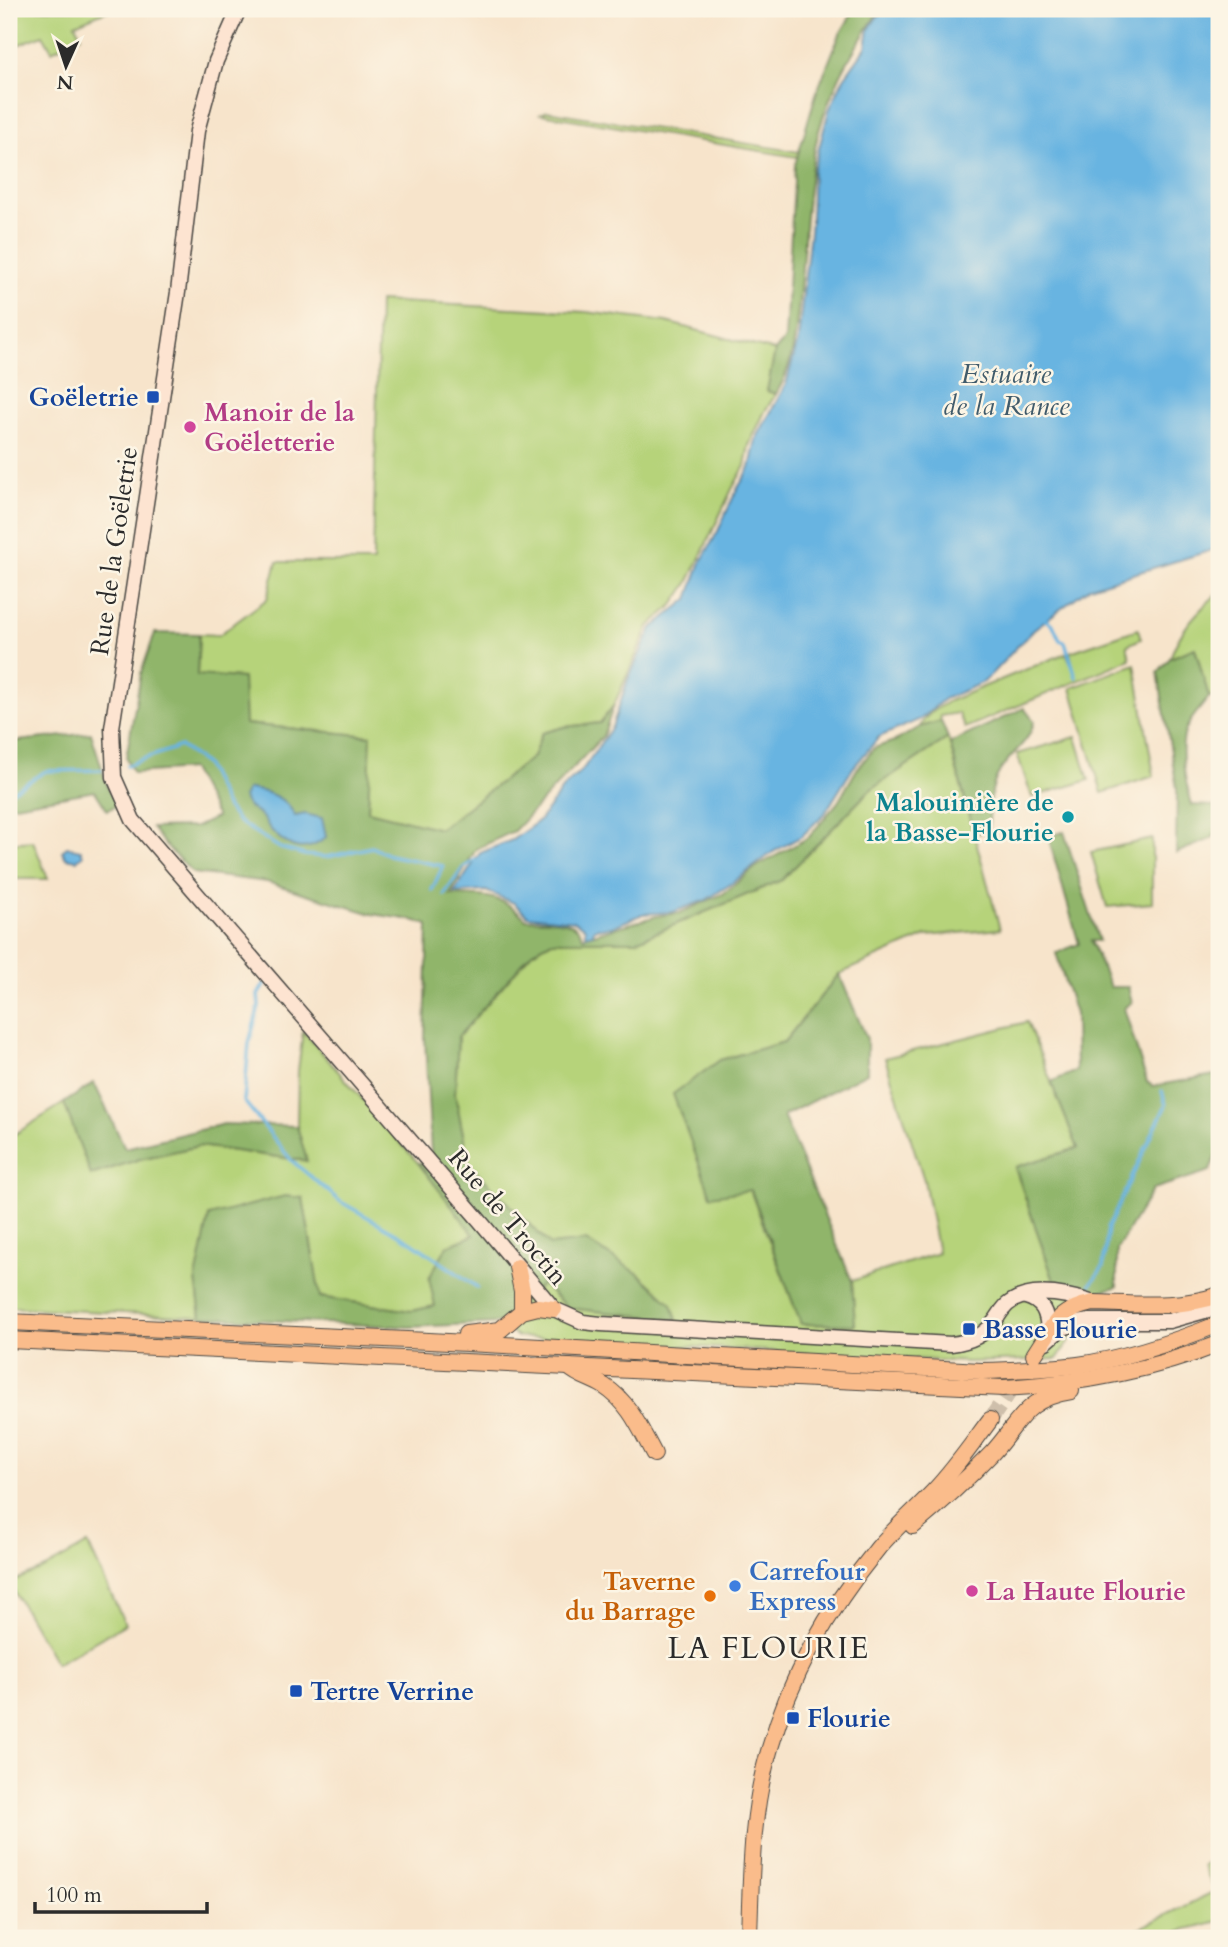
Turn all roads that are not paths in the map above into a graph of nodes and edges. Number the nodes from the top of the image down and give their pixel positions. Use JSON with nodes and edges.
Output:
{"nodes":[{"id":1,"x":239,"y":9,"type":"edge"},
{"id":2,"x":183,"y":877,"type":"joint"},
{"id":3,"x":517,"y":1267,"type":"junction"},
{"id":4,"x":1055,"y":1294,"type":"junction"},
{"id":5,"x":1219,"y":1295,"type":"edge"},
{"id":6,"x":1024,"y":1297,"type":"junction"},
{"id":7,"x":1094,"y":1303,"type":"junction"},
{"id":8,"x":1219,"y":1307,"type":"edge"},
{"id":9,"x":554,"y":1309,"type":"junction"},
{"id":10,"x":522,"y":1311,"type":"junction"},
{"id":11,"x":9,"y":1322,"type":"edge"},
{"id":12,"x":1058,"y":1324,"type":"junction"},
{"id":13,"x":1219,"y":1324,"type":"edge"},
{"id":14,"x":9,"y":1340,"type":"edge"},
{"id":15,"x":429,"y":1341,"type":"junction"},
{"id":16,"x":1219,"y":1343,"type":"edge"},
{"id":17,"x":1037,"y":1351,"type":"tunnel mouth"},
{"id":18,"x":568,"y":1366,"type":"junction"},
{"id":19,"x":1111,"y":1376,"type":"junction"},
{"id":20,"x":990,"y":1420,"type":"tunnel mouth"},
{"id":21,"x":654,"y":1454,"type":"dead end"},
{"id":22,"x":881,"y":1545,"type":"junction"},
{"id":23,"x":750,"y":1938,"type":"edge"}],
"edges":[{"from":1,"to":2,"type":"street","name":"Rue de la Goëletrie"},
{"from":2,"to":3,"type":"street","name":"Rue de Troctin"},
{"from":3,"to":9,"type":"street","name":"Rue de Troctin"},
{"from":3,"to":10,"type":"main road"},
{"from":4,"to":6,"type":"street"},
{"from":4,"to":7,"type":"street"},
{"from":4,"to":12,"type":"street"},
{"from":5,"to":7,"type":"main road"},
{"from":6,"to":9,"type":"street","name":"Rue de Troctin"},
{"from":6,"to":12,"type":"street"},
{"from":7,"to":12,"type":"main road"},
{"from":8,"to":12,"type":"street"},
{"from":9,"to":10,"type":"main road"},
{"from":10,"to":15,"type":"main road"},
{"from":11,"to":15,"type":"main road"},
{"from":12,"to":17,"type":"main road"},
{"from":13,"to":15,"type":"main road"},
{"from":14,"to":18,"type":"main road"},
{"from":16,"to":19,"type":"main road"},
{"from":18,"to":19,"type":"main road"},
{"from":18,"to":21,"type":"main road"},
{"from":19,"to":22,"type":"main road"},
{"from":20,"to":22,"type":"main road"},
{"from":22,"to":23,"type":"main road"}]}
